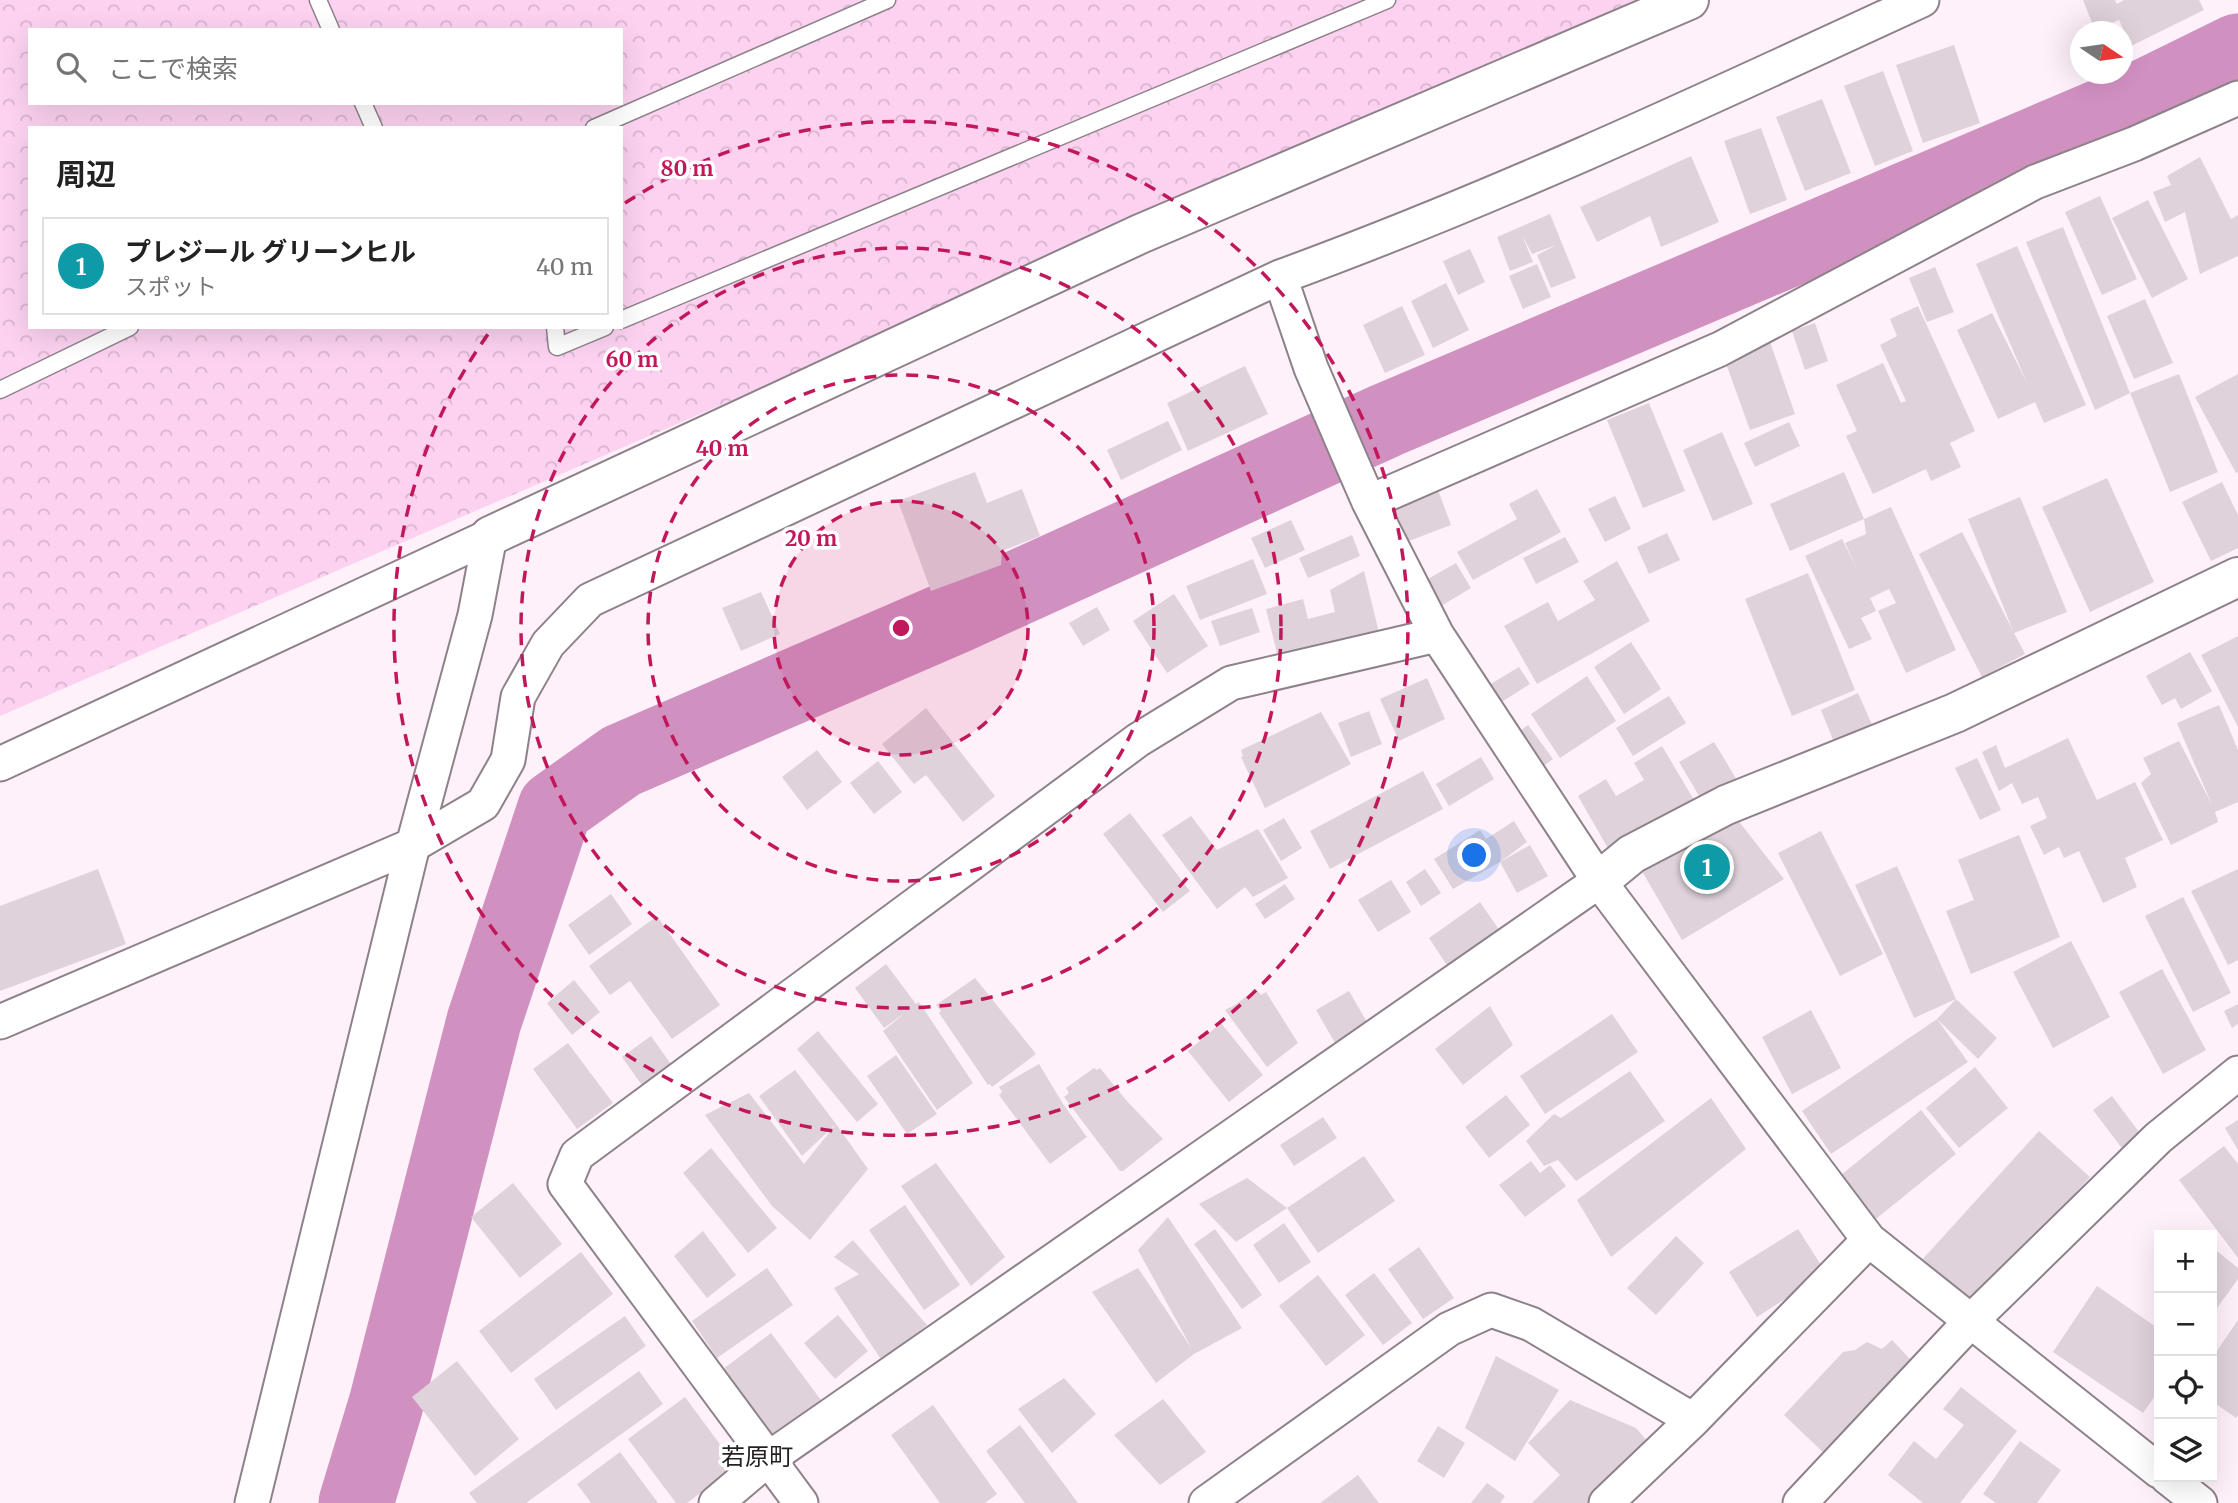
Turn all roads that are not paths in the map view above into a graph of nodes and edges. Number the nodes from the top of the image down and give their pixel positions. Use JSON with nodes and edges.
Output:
{"nodes":[{"id":1,"x":318,"y":0,"type":"edge"},
{"id":2,"x":887,"y":0,"type":"edge"},
{"id":3,"x":1387,"y":0,"type":"edge"},
{"id":4,"x":1689,"y":0,"type":"edge"},
{"id":5,"x":1922,"y":0,"type":"edge"},
{"id":6,"x":330,"y":28,"type":"edge"},
{"id":7,"x":2238,"y":98,"type":"edge"},
{"id":8,"x":364,"y":105,"type":"edge"},
{"id":9,"x":373,"y":126,"type":"edge"},
{"id":10,"x":599,"y":126,"type":"edge"},
{"id":11,"x":1280,"y":277,"type":"junction"},
{"id":12,"x":623,"y":319,"type":"edge"},
{"id":13,"x":126,"y":329,"type":"edge"},
{"id":14,"x":555,"y":329,"type":"edge"},
{"id":15,"x":600,"y":329,"type":"edge"},
{"id":16,"x":0,"y":390,"type":"edge"},
{"id":17,"x":1368,"y":502,"type":"junction"},
{"id":18,"x":490,"y":536,"type":"junction"},
{"id":19,"x":2238,"y":577,"type":"edge"},
{"id":20,"x":1437,"y":635,"type":"junction"},
{"id":21,"x":0,"y":764,"type":"edge"},
{"id":22,"x":412,"y":845,"type":"junction"},
{"id":23,"x":1599,"y":881,"type":"junction"},
{"id":24,"x":0,"y":1022,"type":"edge"},
{"id":25,"x":2238,"y":1073,"type":"edge"},
{"id":26,"x":1868,"y":1240,"type":"junction"},
{"id":27,"x":1970,"y":1322,"type":"junction"},
{"id":28,"x":1693,"y":1420,"type":"junction"},
{"id":29,"x":768,"y":1459,"type":"junction"},
{"id":30,"x":2154,"y":1467,"type":"edge"},
{"id":31,"x":2173,"y":1482,"type":"edge"},
{"id":32,"x":252,"y":1503,"type":"edge"},
{"id":33,"x":716,"y":1503,"type":"edge"},
{"id":34,"x":801,"y":1503,"type":"edge"},
{"id":35,"x":1206,"y":1503,"type":"edge"},
{"id":36,"x":1606,"y":1503,"type":"edge"},
{"id":37,"x":1800,"y":1503,"type":"edge"},
{"id":38,"x":2200,"y":1503,"type":"edge"}],
"edges":[{"from":1,"to":6,"type":"lane"},
{"from":2,"to":10,"type":"lane"},
{"from":3,"to":12,"type":"lane"},
{"from":4,"to":18,"type":"street"},
{"from":5,"to":11,"type":"street"},
{"from":7,"to":17,"type":"street"},
{"from":8,"to":9,"type":"lane"},
{"from":11,"to":17,"type":"street"},
{"from":11,"to":22,"type":"street"},
{"from":13,"to":16,"type":"lane"},
{"from":14,"to":15,"type":"lane"},
{"from":17,"to":20,"type":"street"},
{"from":18,"to":21,"type":"street"},
{"from":18,"to":22,"type":"street"},
{"from":19,"to":23,"type":"street"},
{"from":20,"to":23,"type":"street"},
{"from":20,"to":29,"type":"street"},
{"from":22,"to":24,"type":"street"},
{"from":22,"to":32,"type":"street"},
{"from":23,"to":26,"type":"street"},
{"from":23,"to":29,"type":"street"},
{"from":25,"to":27,"type":"street"},
{"from":26,"to":27,"type":"street"},
{"from":26,"to":28,"type":"street"},
{"from":27,"to":30,"type":"street"},
{"from":27,"to":37,"type":"street"},
{"from":28,"to":35,"type":"street"},
{"from":28,"to":36,"type":"street"},
{"from":29,"to":33,"type":"street"},
{"from":29,"to":34,"type":"street"},
{"from":31,"to":38,"type":"street"}]}
